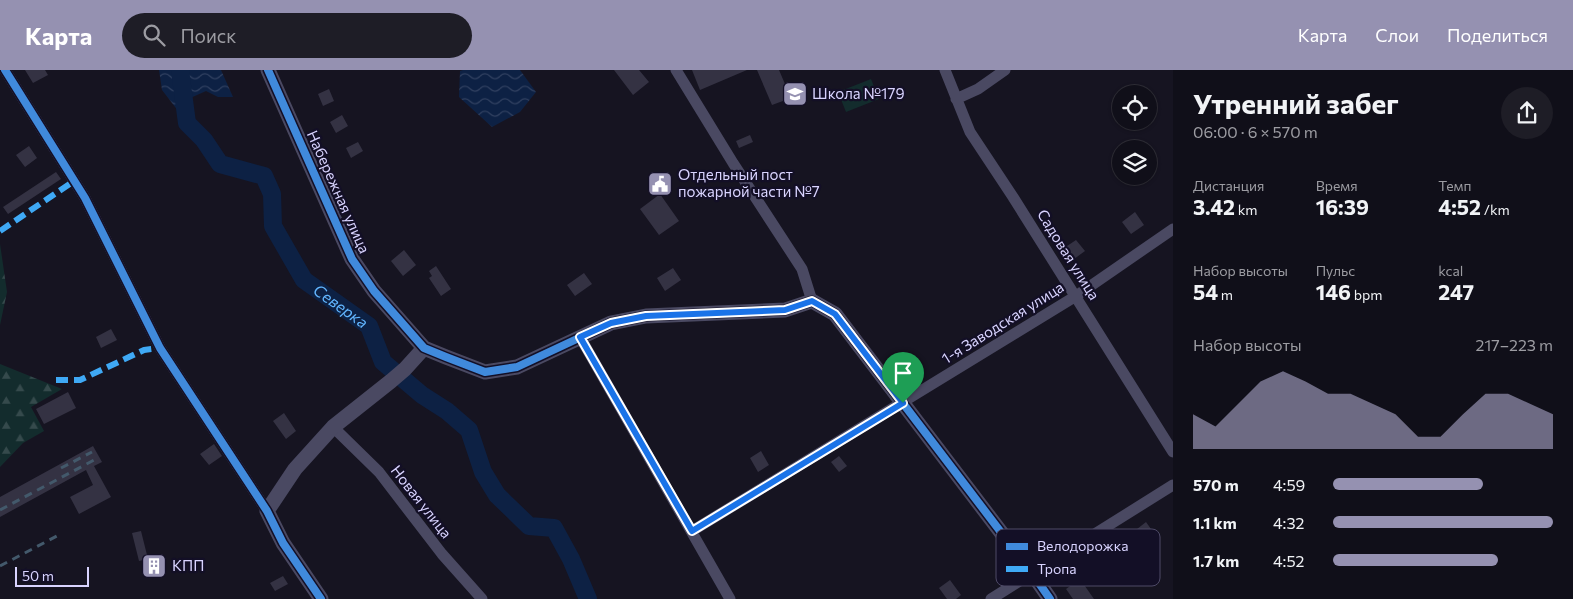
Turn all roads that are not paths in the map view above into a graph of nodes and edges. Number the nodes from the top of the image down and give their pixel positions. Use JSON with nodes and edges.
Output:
{"nodes":[{"id":1,"x":5,"y":70,"type":"edge"},
{"id":2,"x":268,"y":70,"type":"edge"},
{"id":3,"x":676,"y":70,"type":"edge"},
{"id":4,"x":945,"y":70,"type":"edge"},
{"id":5,"x":1005,"y":70,"type":"edge"},
{"id":6,"x":956,"y":98,"type":"junction"},
{"id":7,"x":1173,"y":229,"type":"edge"},
{"id":8,"x":1076,"y":296,"type":"junction"},
{"id":9,"x":812,"y":301,"type":"junction"},
{"id":10,"x":580,"y":337,"type":"junction"},
{"id":11,"x":424,"y":348,"type":"junction"},
{"id":12,"x":903,"y":403,"type":"junction"},
{"id":13,"x":333,"y":427,"type":"junction"},
{"id":14,"x":1173,"y":452,"type":"edge"},
{"id":15,"x":1173,"y":485,"type":"edge"},
{"id":16,"x":267,"y":511,"type":"junction"},
{"id":17,"x":998,"y":529,"type":"edge"},
{"id":18,"x":1103,"y":529,"type":"edge"},
{"id":19,"x":692,"y":531,"type":"junction"},
{"id":20,"x":1013,"y":586,"type":"edge"},
{"id":21,"x":1041,"y":586,"type":"edge"},
{"id":22,"x":321,"y":599,"type":"edge"},
{"id":23,"x":482,"y":599,"type":"edge"},
{"id":24,"x":730,"y":599,"type":"edge"},
{"id":25,"x":992,"y":599,"type":"edge"},
{"id":26,"x":1050,"y":599,"type":"edge"}],
"edges":[{"from":1,"to":16,"type":"street"},
{"from":2,"to":11,"type":"street","name":"Набережная улица"},
{"from":3,"to":9,"type":"street"},
{"from":4,"to":6,"type":"street","name":"Садовая улица"},
{"from":5,"to":6,"type":"street"},
{"from":6,"to":8,"type":"street","name":"Садовая улица"},
{"from":7,"to":8,"type":"street","name":"1-я Заводская улица"},
{"from":8,"to":12,"type":"street","name":"1-я Заводская улица"},
{"from":8,"to":14,"type":"street","name":"Садовая улица"},
{"from":9,"to":10,"type":"street","name":"Набережная улица"},
{"from":9,"to":12,"type":"street"},
{"from":10,"to":11,"type":"street","name":"Набережная улица"},
{"from":10,"to":19,"type":"street"},
{"from":11,"to":13,"type":"street"},
{"from":12,"to":17,"type":"street"},
{"from":12,"to":19,"type":"street","name":"1-я Заводская улица"},
{"from":13,"to":16,"type":"street"},
{"from":13,"to":23,"type":"street","name":"Новая улица"},
{"from":15,"to":18,"type":"street"},
{"from":16,"to":22,"type":"street"},
{"from":19,"to":24,"type":"street"},
{"from":20,"to":25,"type":"street"},
{"from":21,"to":26,"type":"street"}]}
